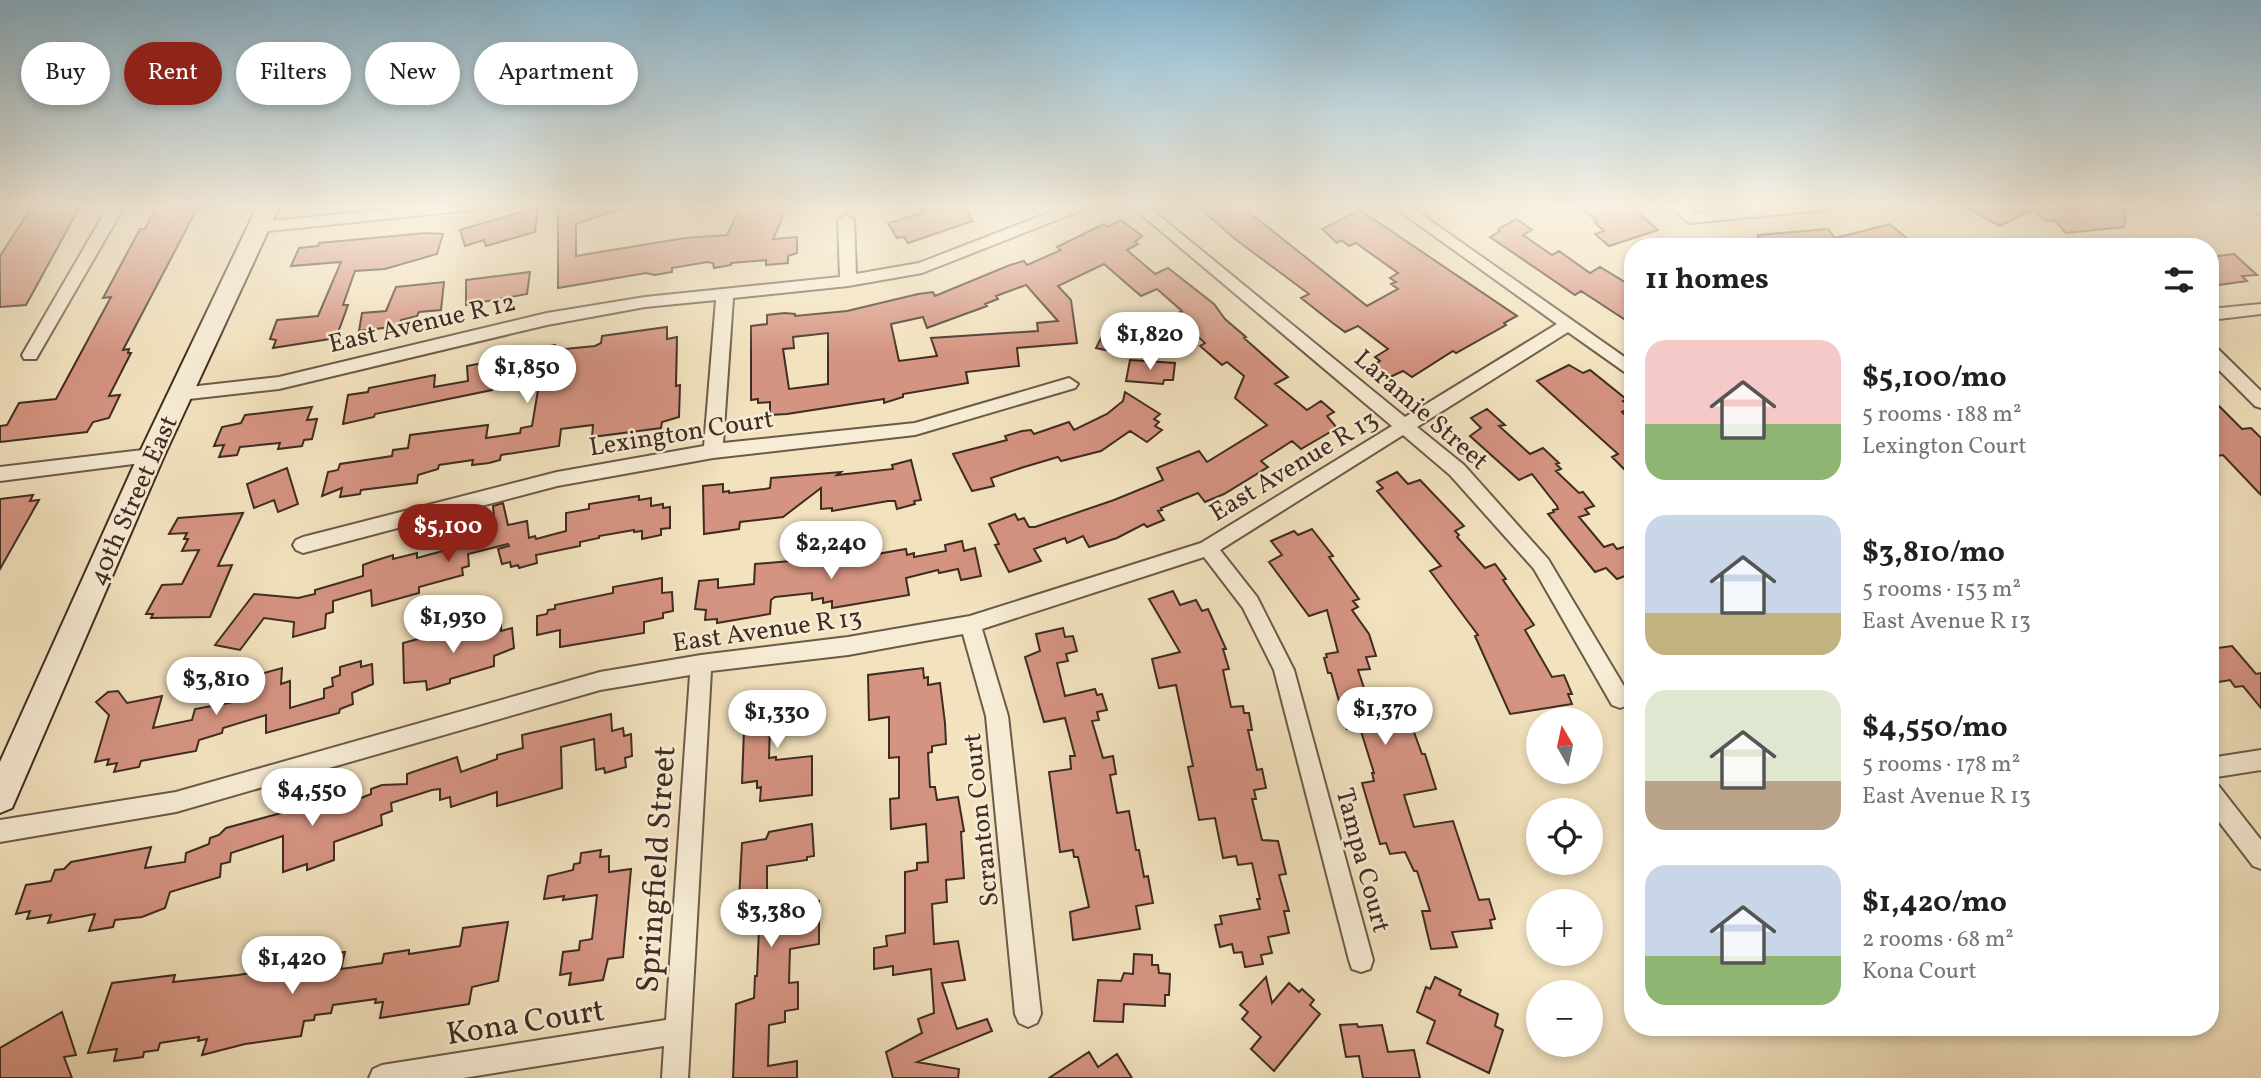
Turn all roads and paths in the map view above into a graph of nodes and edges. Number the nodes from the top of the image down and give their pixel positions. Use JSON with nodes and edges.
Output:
{"nodes":[{"id":1,"x":88,"y":255,"type":"edge"},
{"id":2,"x":245,"y":255,"type":"edge"},
{"id":3,"x":847,"y":255,"type":"edge"},
{"id":4,"x":954,"y":255,"type":"edge"},
{"id":5,"x":1199,"y":255,"type":"edge"},
{"id":6,"x":1470,"y":255,"type":"edge"},
{"id":7,"x":848,"y":281,"type":"junction"},
{"id":8,"x":725,"y":293,"type":"junction"},
{"id":9,"x":2261,"y":309,"type":"edge"},
{"id":10,"x":2219,"y":314,"type":"edge"},
{"id":11,"x":1569,"y":324,"type":"junction"},
{"id":12,"x":30,"y":355,"type":"dead end"},
{"id":13,"x":2219,"y":360,"type":"edge"},
{"id":14,"x":1624,"y":365,"type":"edge"},
{"id":15,"x":1069,"y":384,"type":"dead end"},
{"id":16,"x":180,"y":394,"type":"junction"},
{"id":17,"x":2261,"y":402,"type":"edge"},
{"id":18,"x":1407,"y":427,"type":"junction"},
{"id":19,"x":713,"y":451,"type":"junction"},
{"id":20,"x":151,"y":456,"type":"junction"},
{"id":21,"x":0,"y":474,"type":"edge"},
{"id":22,"x":303,"y":545,"type":"dead end"},
{"id":23,"x":1208,"y":548,"type":"junction"},
{"id":24,"x":970,"y":624,"type":"junction"},
{"id":25,"x":701,"y":664,"type":"junction"},
{"id":26,"x":1620,"y":699,"type":"dead end"},
{"id":27,"x":2261,"y":760,"type":"edge"},
{"id":28,"x":2219,"y":767,"type":"edge"},
{"id":29,"x":0,"y":798,"type":"edge"},
{"id":30,"x":2219,"y":804,"type":"edge"},
{"id":31,"x":0,"y":831,"type":"edge"},
{"id":32,"x":2261,"y":858,"type":"edge"},
{"id":33,"x":1361,"y":960,"type":"dead end"},
{"id":34,"x":1028,"y":1014,"type":"dead end"},
{"id":35,"x":678,"y":1031,"type":"junction"},
{"id":36,"x":382,"y":1078,"type":"edge"},
{"id":37,"x":675,"y":1078,"type":"edge"}],
"edges":[{"from":1,"to":12,"type":"street"},
{"from":2,"to":16,"type":"main road","name":"40th Street East"},
{"from":3,"to":7,"type":"street"},
{"from":4,"to":7,"type":"street","name":"East Avenue R 12"},
{"from":5,"to":18,"type":"street","name":"Laramie Street"},
{"from":6,"to":11,"type":"street"},
{"from":7,"to":8,"type":"street","name":"East Avenue R 12"},
{"from":8,"to":16,"type":"street","name":"East Avenue R 12"},
{"from":8,"to":19,"type":"street"},
{"from":9,"to":10,"type":"street"},
{"from":11,"to":14,"type":"street"},
{"from":11,"to":18,"type":"street","name":"East Avenue R 13"},
{"from":13,"to":17,"type":"street"},
{"from":15,"to":19,"type":"street","name":"Lexington Court"},
{"from":16,"to":20,"type":"main road","name":"40th Street East"},
{"from":18,"to":23,"type":"street","name":"East Avenue R 13"},
{"from":18,"to":26,"type":"street","name":"Laramie Street"},
{"from":19,"to":22,"type":"street","name":"Lexington Court"},
{"from":20,"to":21,"type":"street"},
{"from":20,"to":29,"type":"main road","name":"40th Street East"},
{"from":23,"to":24,"type":"street","name":"East Avenue R 13"},
{"from":23,"to":33,"type":"street","name":"Tampa Court"},
{"from":24,"to":25,"type":"street","name":"East Avenue R 13"},
{"from":24,"to":34,"type":"street","name":"Scranton Court"},
{"from":25,"to":31,"type":"street","name":"East Avenue R 13"},
{"from":25,"to":35,"type":"street","name":"Springfield Street"},
{"from":27,"to":28,"type":"street"},
{"from":30,"to":32,"type":"street"},
{"from":35,"to":36,"type":"street","name":"Kona Court"},
{"from":35,"to":37,"type":"street","name":"Springfield Street"}]}
